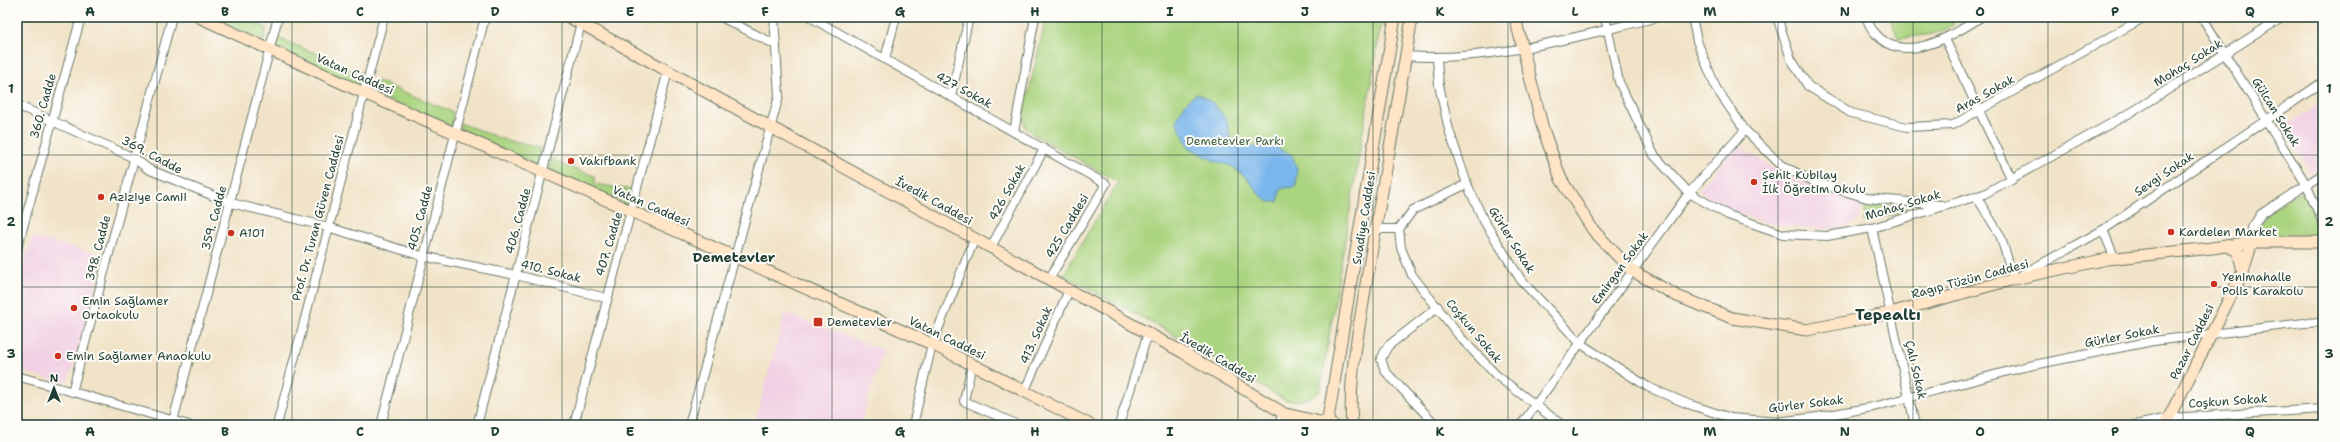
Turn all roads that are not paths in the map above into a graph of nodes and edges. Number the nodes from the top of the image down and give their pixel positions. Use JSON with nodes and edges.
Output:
{"nodes":[{"id":1,"x":81,"y":17,"type":"edge"},
{"id":2,"x":172,"y":17,"type":"edge"},
{"id":3,"x":199,"y":17,"type":"edge"},
{"id":4,"x":278,"y":17,"type":"edge"},
{"id":5,"x":384,"y":17,"type":"edge"},
{"id":6,"x":485,"y":17,"type":"edge"},
{"id":7,"x":569,"y":17,"type":"edge"},
{"id":8,"x":721,"y":17,"type":"edge"},
{"id":9,"x":774,"y":17,"type":"edge"},
{"id":10,"x":810,"y":17,"type":"edge"},
{"id":11,"x":896,"y":17,"type":"edge"},
{"id":12,"x":969,"y":17,"type":"edge"},
{"id":13,"x":1035,"y":17,"type":"edge"},
{"id":14,"x":1395,"y":17,"type":"edge"},
{"id":15,"x":1412,"y":17,"type":"edge"},
{"id":16,"x":1515,"y":17,"type":"edge"},
{"id":17,"x":1605,"y":17,"type":"edge"},
{"id":18,"x":1659,"y":17,"type":"edge"},
{"id":19,"x":1692,"y":17,"type":"edge"},
{"id":20,"x":1777,"y":17,"type":"edge"},
{"id":21,"x":1866,"y":17,"type":"edge"},
{"id":22,"x":1981,"y":17,"type":"edge"},
{"id":23,"x":2145,"y":17,"type":"edge"},
{"id":24,"x":2202,"y":17,"type":"edge"},
{"id":25,"x":2283,"y":17,"type":"edge"},
{"id":26,"x":581,"y":23,"type":"junction"},
{"id":27,"x":1608,"y":29,"type":"junction"},
{"id":28,"x":1945,"y":38,"type":"junction"},
{"id":29,"x":776,"y":45,"type":"junction"},
{"id":30,"x":1522,"y":48,"type":"junction"},
{"id":31,"x":270,"y":50,"type":"junction"},
{"id":32,"x":2225,"y":54,"type":"junction"},
{"id":33,"x":1405,"y":56,"type":"junction"},
{"id":34,"x":885,"y":59,"type":"junction"},
{"id":35,"x":1437,"y":59,"type":"junction"},
{"id":36,"x":668,"y":70,"type":"junction"},
{"id":37,"x":2323,"y":82,"type":"edge"},
{"id":38,"x":364,"y":93,"type":"junction"},
{"id":39,"x":951,"y":96,"type":"junction"},
{"id":40,"x":17,"y":105,"type":"edge"},
{"id":41,"x":1980,"y":110,"type":"junction"},
{"id":42,"x":2267,"y":119,"type":"junction"},
{"id":43,"x":52,"y":121,"type":"junction"},
{"id":44,"x":769,"y":126,"type":"junction"},
{"id":45,"x":1745,"y":130,"type":"junction"},
{"id":46,"x":455,"y":132,"type":"junction"},
{"id":47,"x":1014,"y":132,"type":"junction"},
{"id":48,"x":1044,"y":149,"type":"junction"},
{"id":49,"x":134,"y":158,"type":"junction"},
{"id":50,"x":543,"y":172,"type":"junction"},
{"id":51,"x":2323,"y":174,"type":"edge"},
{"id":52,"x":2012,"y":180,"type":"junction"},
{"id":53,"x":1106,"y":184,"type":"joint"},
{"id":54,"x":1466,"y":184,"type":"junction"},
{"id":55,"x":2306,"y":184,"type":"junction"},
{"id":56,"x":1689,"y":193,"type":"junction"},
{"id":57,"x":1976,"y":196,"type":"junction"},
{"id":58,"x":230,"y":203,"type":"junction"},
{"id":59,"x":1944,"y":205,"type":"junction"},
{"id":60,"x":632,"y":211,"type":"junction"},
{"id":61,"x":2323,"y":224,"type":"edge"},
{"id":62,"x":328,"y":227,"type":"junction"},
{"id":63,"x":1872,"y":228,"type":"junction"},
{"id":64,"x":1375,"y":229,"type":"junction"},
{"id":65,"x":1399,"y":229,"type":"junction"},
{"id":66,"x":2103,"y":230,"type":"junction"},
{"id":67,"x":974,"y":238,"type":"junction"},
{"id":68,"x":2252,"y":242,"type":"junction"},
{"id":69,"x":2323,"y":242,"type":"edge"},
{"id":70,"x":2227,"y":246,"type":"junction"},
{"id":71,"x":990,"y":247,"type":"junction"},
{"id":72,"x":17,"y":249,"type":"edge"},
{"id":73,"x":422,"y":256,"type":"junction"},
{"id":74,"x":734,"y":257,"type":"junction"},
{"id":75,"x":2115,"y":259,"type":"junction"},
{"id":76,"x":1631,"y":270,"type":"junction"},
{"id":77,"x":2243,"y":272,"type":"junction"},
{"id":78,"x":516,"y":275,"type":"junction"},
{"id":79,"x":1049,"y":279,"type":"junction"},
{"id":80,"x":2014,"y":279,"type":"junction"},
{"id":81,"x":1069,"y":290,"type":"junction"},
{"id":82,"x":606,"y":298,"type":"junction"},
{"id":83,"x":1438,"y":307,"type":"junction"},
{"id":84,"x":1890,"y":313,"type":"junction"},
{"id":85,"x":2323,"y":322,"type":"edge"},
{"id":86,"x":1148,"y":333,"type":"junction"},
{"id":87,"x":2212,"y":334,"type":"junction"},
{"id":88,"x":932,"y":344,"type":"junction"},
{"id":89,"x":1581,"y":344,"type":"junction"},
{"id":90,"x":972,"y":364,"type":"junction"},
{"id":91,"x":17,"y":376,"type":"edge"},
{"id":92,"x":1025,"y":390,"type":"junction"},
{"id":93,"x":72,"y":392,"type":"junction"},
{"id":94,"x":1910,"y":397,"type":"junction"},
{"id":95,"x":1535,"y":406,"type":"junction"},
{"id":96,"x":2323,"y":409,"type":"edge"},
{"id":97,"x":1283,"y":414,"type":"junction"},
{"id":98,"x":2167,"y":421,"type":"edge"},
{"id":99,"x":172,"y":423,"type":"edge"},
{"id":100,"x":1329,"y":424,"type":"edge"},
{"id":101,"x":189,"y":425,"type":"edge"},
{"id":102,"x":277,"y":425,"type":"edge"},
{"id":103,"x":381,"y":425,"type":"edge"},
{"id":104,"x":477,"y":425,"type":"edge"},
{"id":105,"x":574,"y":425,"type":"edge"},
{"id":106,"x":689,"y":425,"type":"edge"},
{"id":107,"x":913,"y":425,"type":"edge"},
{"id":108,"x":1018,"y":425,"type":"edge"},
{"id":109,"x":1090,"y":425,"type":"edge"},
{"id":110,"x":1119,"y":425,"type":"edge"},
{"id":111,"x":1279,"y":425,"type":"edge"},
{"id":112,"x":1297,"y":425,"type":"edge"},
{"id":113,"x":1352,"y":425,"type":"edge"},
{"id":114,"x":1436,"y":425,"type":"edge"},
{"id":115,"x":1521,"y":425,"type":"edge"},
{"id":116,"x":1562,"y":425,"type":"edge"},
{"id":117,"x":1915,"y":425,"type":"edge"},
{"id":118,"x":2136,"y":425,"type":"edge"}],
"edges":[{"from":1,"to":43,"type":"street","name":"360. Cadde"},
{"from":2,"to":49,"type":"street","name":"398. Cadde"},
{"from":3,"to":31,"type":"main road","name":"Vatan Caddesi"},
{"from":4,"to":31,"type":"street","name":"359. Cadde"},
{"from":5,"to":38,"type":"street","name":"Prof. Dr. Turan Güven Caddesi"},
{"from":6,"to":46,"type":"street","name":"405. Cadde"},
{"from":7,"to":26,"type":"main road","name":"İvedik Caddesi"},
{"from":8,"to":29,"type":"street"},
{"from":9,"to":29,"type":"street"},
{"from":10,"to":34,"type":"street","name":"427 Sokak"},
{"from":11,"to":34,"type":"street"},
{"from":12,"to":39,"type":"street"},
{"from":13,"to":47,"type":"street"},
{"from":14,"to":100,"type":"main road","name":"Suadiye Caddesi"},
{"from":15,"to":33,"type":"main road","name":"Suadiye Caddesi"},
{"from":16,"to":30,"type":"main road","name":"Ragıp Tüzün Caddesi"},
{"from":17,"to":27,"type":"street","name":"Mohaç Sokak"},
{"from":18,"to":27,"type":"street"},
{"from":19,"to":45,"type":"street"},
{"from":20,"to":41,"type":"street","name":"Aras Sokak"},
{"from":21,"to":28,"type":"street"},
{"from":22,"to":28,"type":"street"},
{"from":23,"to":41,"type":"street","name":"Aras Sokak"},
{"from":24,"to":32,"type":"street","name":"Gülcan Sokak"},
{"from":25,"to":32,"type":"street","name":"Mohaç Sokak"},
{"from":26,"to":36,"type":"main road","name":"İvedik Caddesi"},
{"from":26,"to":50,"type":"street","name":"406. Cadde"},
{"from":27,"to":30,"type":"street"},
{"from":27,"to":56,"type":"street","name":"Mohaç Sokak"},
{"from":28,"to":41,"type":"street"},
{"from":29,"to":44,"type":"street"},
{"from":30,"to":35,"type":"street"},
{"from":30,"to":76,"type":"main road","name":"Ragıp Tüzün Caddesi"},
{"from":31,"to":38,"type":"main road","name":"Vatan Caddesi"},
{"from":31,"to":58,"type":"street","name":"359. Cadde"},
{"from":32,"to":42,"type":"street","name":"Gülcan Sokak"},
{"from":32,"to":52,"type":"street","name":"Mohaç Sokak"},
{"from":33,"to":35,"type":"street"},
{"from":33,"to":64,"type":"main road","name":"Suadiye Caddesi"},
{"from":34,"to":39,"type":"street","name":"427 Sokak"},
{"from":35,"to":54,"type":"street","name":"Gürler Sokak"},
{"from":36,"to":44,"type":"main road","name":"İvedik Caddesi"},
{"from":36,"to":60,"type":"street","name":"407. Cadde"},
{"from":37,"to":42,"type":"street","name":"Sevgi Sokak"},
{"from":38,"to":46,"type":"main road","name":"Vatan Caddesi"},
{"from":38,"to":62,"type":"street","name":"Prof. Dr. Turan Güven Caddesi"},
{"from":39,"to":47,"type":"street","name":"427 Sokak"},
{"from":40,"to":43,"type":"street","name":"369. Cadde"},
{"from":41,"to":52,"type":"street"},
{"from":42,"to":55,"type":"street","name":"Gülcan Sokak"},
{"from":42,"to":66,"type":"street","name":"Sevgi Sokak"},
{"from":43,"to":49,"type":"street","name":"369. Cadde"},
{"from":43,"to":72,"type":"street","name":"360. Cadde"},
{"from":44,"to":67,"type":"main road","name":"İvedik Caddesi"},
{"from":44,"to":74,"type":"street"},
{"from":45,"to":56,"type":"street","name":"Emirgan Sokak"},
{"from":45,"to":59,"type":"street"},
{"from":46,"to":50,"type":"main road","name":"Vatan Caddesi"},
{"from":46,"to":73,"type":"street","name":"405. Cadde"},
{"from":47,"to":48,"type":"street","name":"427 Sokak"},
{"from":48,"to":53,"type":"street","name":"427 Sokak"},
{"from":48,"to":71,"type":"street","name":"426 Sokak"},
{"from":49,"to":58,"type":"street","name":"369. Cadde"},
{"from":49,"to":93,"type":"street","name":"398. Cadde"},
{"from":50,"to":60,"type":"main road","name":"Vatan Caddesi"},
{"from":50,"to":78,"type":"street","name":"406. Cadde"},
{"from":51,"to":55,"type":"street"},
{"from":52,"to":57,"type":"street","name":"Mohaç Sokak"},
{"from":53,"to":79,"type":"street","name":"425 Caddesi"},
{"from":54,"to":65,"type":"street"},
{"from":54,"to":89,"type":"street","name":"Gürler Sokak"},
{"from":55,"to":61,"type":"street","name":"Gülcan Sokak"},
{"from":55,"to":68,"type":"street"},
{"from":56,"to":63,"type":"street","name":"Mohaç Sokak"},
{"from":56,"to":76,"type":"street","name":"Emirgan Sokak"},
{"from":57,"to":59,"type":"street","name":"Mohaç Sokak"},
{"from":57,"to":80,"type":"street"},
{"from":58,"to":62,"type":"street","name":"369. Cadde"},
{"from":58,"to":99,"type":"street","name":"359. Cadde"},
{"from":59,"to":63,"type":"street","name":"Mohaç Sokak"},
{"from":60,"to":74,"type":"main road","name":"Vatan Caddesi"},
{"from":60,"to":82,"type":"street","name":"407. Cadde"},
{"from":62,"to":73,"type":"street","name":"410. Sokak"},
{"from":62,"to":102,"type":"street","name":"Prof. Dr. Turan Güven Caddesi"},
{"from":63,"to":84,"type":"street","name":"Çalı Sokak"},
{"from":64,"to":65,"type":"street"},
{"from":64,"to":113,"type":"main road","name":"Suadiye Caddesi"},
{"from":65,"to":83,"type":"street","name":"Coşkun Sokak"},
{"from":66,"to":75,"type":"street"},
{"from":66,"to":80,"type":"street","name":"Sevgi Sokak"},
{"from":67,"to":71,"type":"main road","name":"İvedik Caddesi"},
{"from":67,"to":88,"type":"street"},
{"from":68,"to":69,"type":"main road","name":"Ragıp Tüzün Caddesi"},
{"from":68,"to":70,"type":"main road","name":"Ragıp Tüzün Caddesi"},
{"from":68,"to":77,"type":"main road","name":"Pazar Caddesi"},
{"from":70,"to":75,"type":"main road","name":"Ragıp Tüzün Caddesi"},
{"from":70,"to":77,"type":"main road"},
{"from":71,"to":79,"type":"main road","name":"İvedik Caddesi"},
{"from":73,"to":78,"type":"street","name":"410. Sokak"},
{"from":73,"to":103,"type":"street","name":"405. Cadde"},
{"from":74,"to":88,"type":"main road","name":"Vatan Caddesi"},
{"from":74,"to":106,"type":"street"},
{"from":75,"to":80,"type":"main road","name":"Ragıp Tüzün Caddesi"},
{"from":76,"to":84,"type":"main road","name":"Ragıp Tüzün Caddesi"},
{"from":76,"to":89,"type":"street","name":"Emirgan Sokak"},
{"from":77,"to":87,"type":"main road","name":"Pazar Caddesi"},
{"from":78,"to":82,"type":"street","name":"410. Sokak"},
{"from":78,"to":104,"type":"street","name":"406. Cadde"},
{"from":79,"to":81,"type":"main road","name":"İvedik Caddesi"},
{"from":80,"to":84,"type":"main road","name":"Ragıp Tüzün Caddesi"},
{"from":81,"to":86,"type":"main road","name":"İvedik Caddesi"},
{"from":81,"to":92,"type":"street","name":"413. Sokak"},
{"from":82,"to":105,"type":"street","name":"407. Cadde"},
{"from":83,"to":95,"type":"street","name":"Coşkun Sokak"},
{"from":83,"to":114,"type":"street"},
{"from":84,"to":94,"type":"street","name":"Çalı Sokak"},
{"from":85,"to":87,"type":"street","name":"Gürler Sokak"},
{"from":86,"to":97,"type":"main road","name":"İvedik Caddesi"},
{"from":86,"to":110,"type":"street"},
{"from":87,"to":94,"type":"street","name":"Gürler Sokak"},
{"from":87,"to":98,"type":"main road","name":"Pazar Caddesi"},
{"from":88,"to":90,"type":"main road","name":"Vatan Caddesi"},
{"from":88,"to":107,"type":"street"},
{"from":89,"to":94,"type":"street","name":"Gürler Sokak"},
{"from":89,"to":95,"type":"street","name":"Emirgan Sokak"},
{"from":90,"to":92,"type":"main road","name":"Vatan Caddesi"},
{"from":90,"to":108,"type":"street"},
{"from":91,"to":93,"type":"street"},
{"from":92,"to":109,"type":"main road","name":"Vatan Caddesi"},
{"from":93,"to":99,"type":"street"},
{"from":94,"to":117,"type":"street","name":"Çalı Sokak"},
{"from":95,"to":115,"type":"street","name":"Emirgan Sokak"},
{"from":95,"to":116,"type":"street","name":"Coşkun Sokak"},
{"from":96,"to":98,"type":"street","name":"Coşkun Sokak"},
{"from":97,"to":100,"type":"main road","name":"İvedik Caddesi"},
{"from":97,"to":111,"type":"street"},
{"from":97,"to":112,"type":"main road","name":"İvedik Caddesi"},
{"from":98,"to":118,"type":"street","name":"Coşkun Sokak"},
{"from":99,"to":101,"type":"street"}]}
